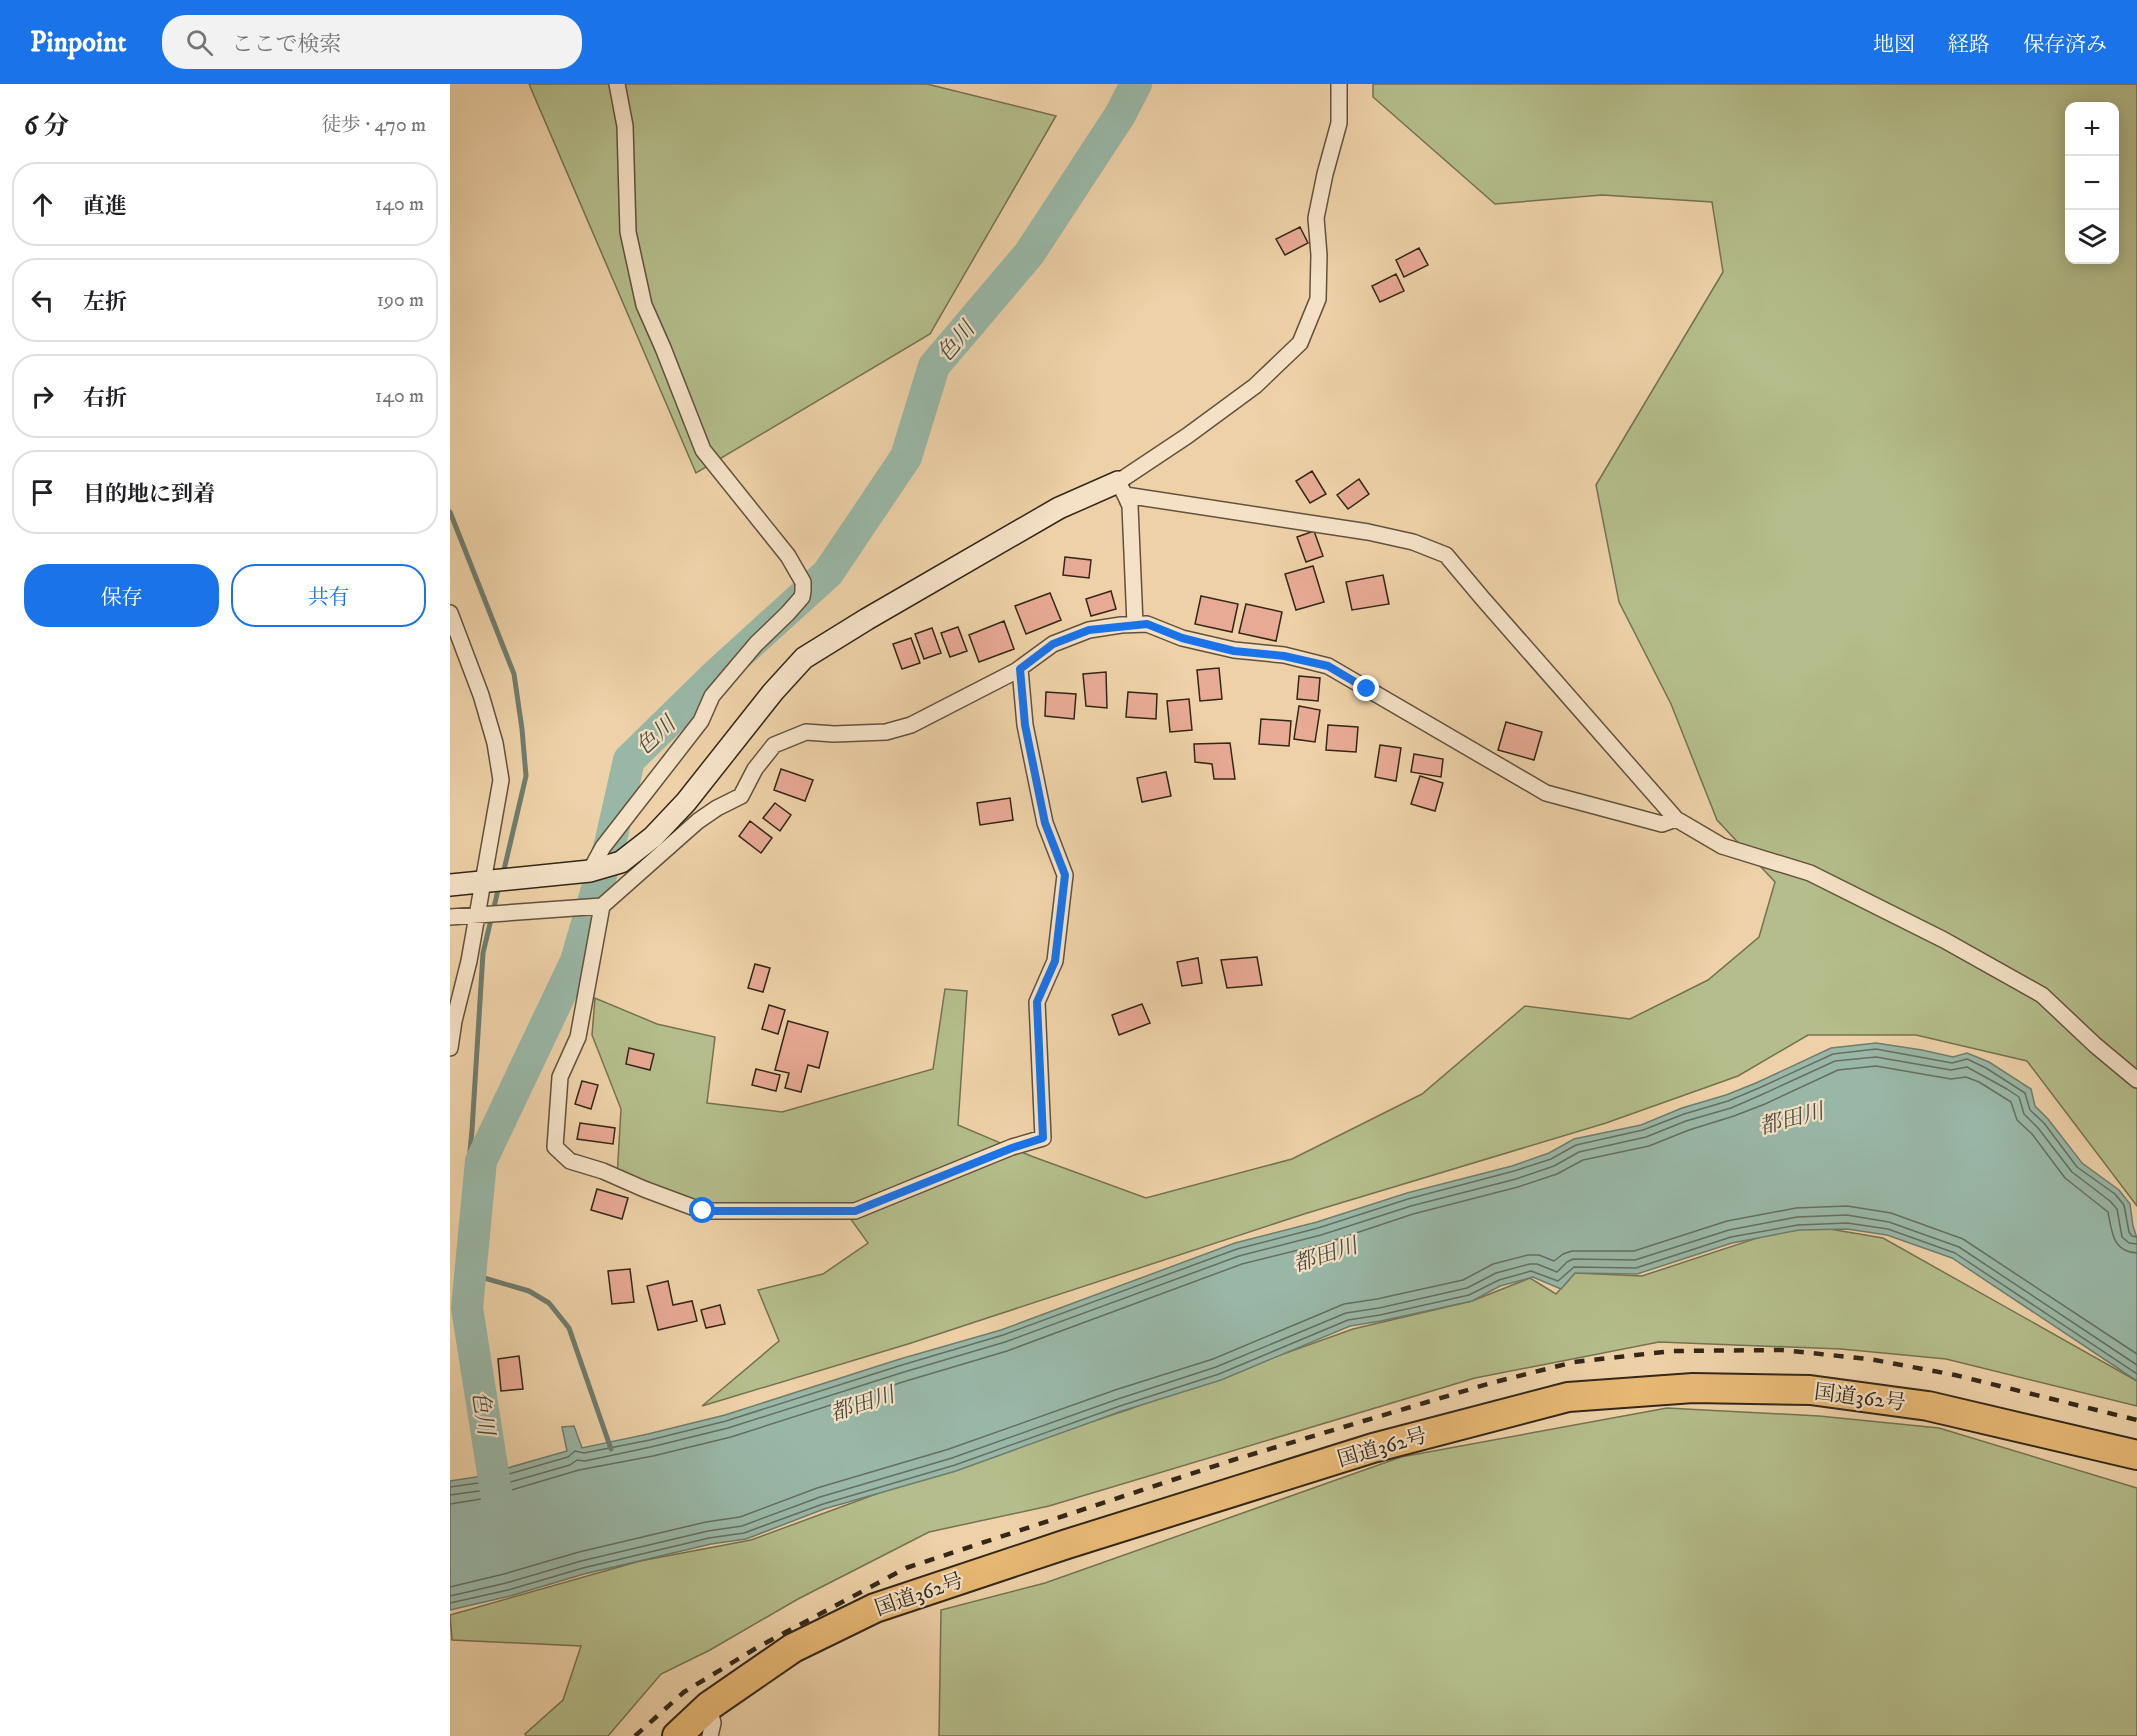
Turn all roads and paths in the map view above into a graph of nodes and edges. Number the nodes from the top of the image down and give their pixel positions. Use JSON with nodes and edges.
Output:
{"nodes":[{"id":1,"x":617,"y":84,"type":"edge"},
{"id":2,"x":1339,"y":84,"type":"edge"},
{"id":3,"x":1121,"y":488,"type":"junction"},
{"id":4,"x":450,"y":613,"type":"edge"},
{"id":5,"x":1136,"y":624,"type":"junction"},
{"id":6,"x":1020,"y":669,"type":"junction"},
{"id":7,"x":1676,"y":819,"type":"junction"},
{"id":8,"x":590,"y":871,"type":"junction"},
{"id":9,"x":482,"y":882,"type":"junction"},
{"id":10,"x":450,"y":885,"type":"edge"},
{"id":11,"x":602,"y":906,"type":"junction"},
{"id":12,"x":476,"y":916,"type":"junction"},
{"id":13,"x":450,"y":917,"type":"edge"},
{"id":14,"x":450,"y":1048,"type":"edge"},
{"id":15,"x":2137,"y":1080,"type":"edge"},
{"id":16,"x":2137,"y":1455,"type":"edge"},
{"id":17,"x":709,"y":1706,"type":"junction"},
{"id":18,"x":677,"y":1736,"type":"edge"},
{"id":19,"x":710,"y":1736,"type":"edge"}],
"edges":[{"from":1,"to":8,"type":"street"},
{"from":2,"to":3,"type":"street"},
{"from":3,"to":5,"type":"street"},
{"from":3,"to":7,"type":"street"},
{"from":3,"to":8,"type":"street"},
{"from":4,"to":9,"type":"street"},
{"from":5,"to":6,"type":"street"},
{"from":5,"to":7,"type":"street"},
{"from":6,"to":11,"type":"street"},
{"from":6,"to":11,"type":"street"},
{"from":7,"to":15,"type":"street"},
{"from":8,"to":9,"type":"street"},
{"from":9,"to":10,"type":"street"},
{"from":9,"to":12,"type":"street"},
{"from":11,"to":12,"type":"street"},
{"from":12,"to":13,"type":"street"},
{"from":12,"to":14,"type":"street"},
{"from":16,"to":17,"type":"highway","name":"国道362号"},
{"from":17,"to":18,"type":"highway","name":"国道362号"},
{"from":17,"to":19,"type":"street"}]}
